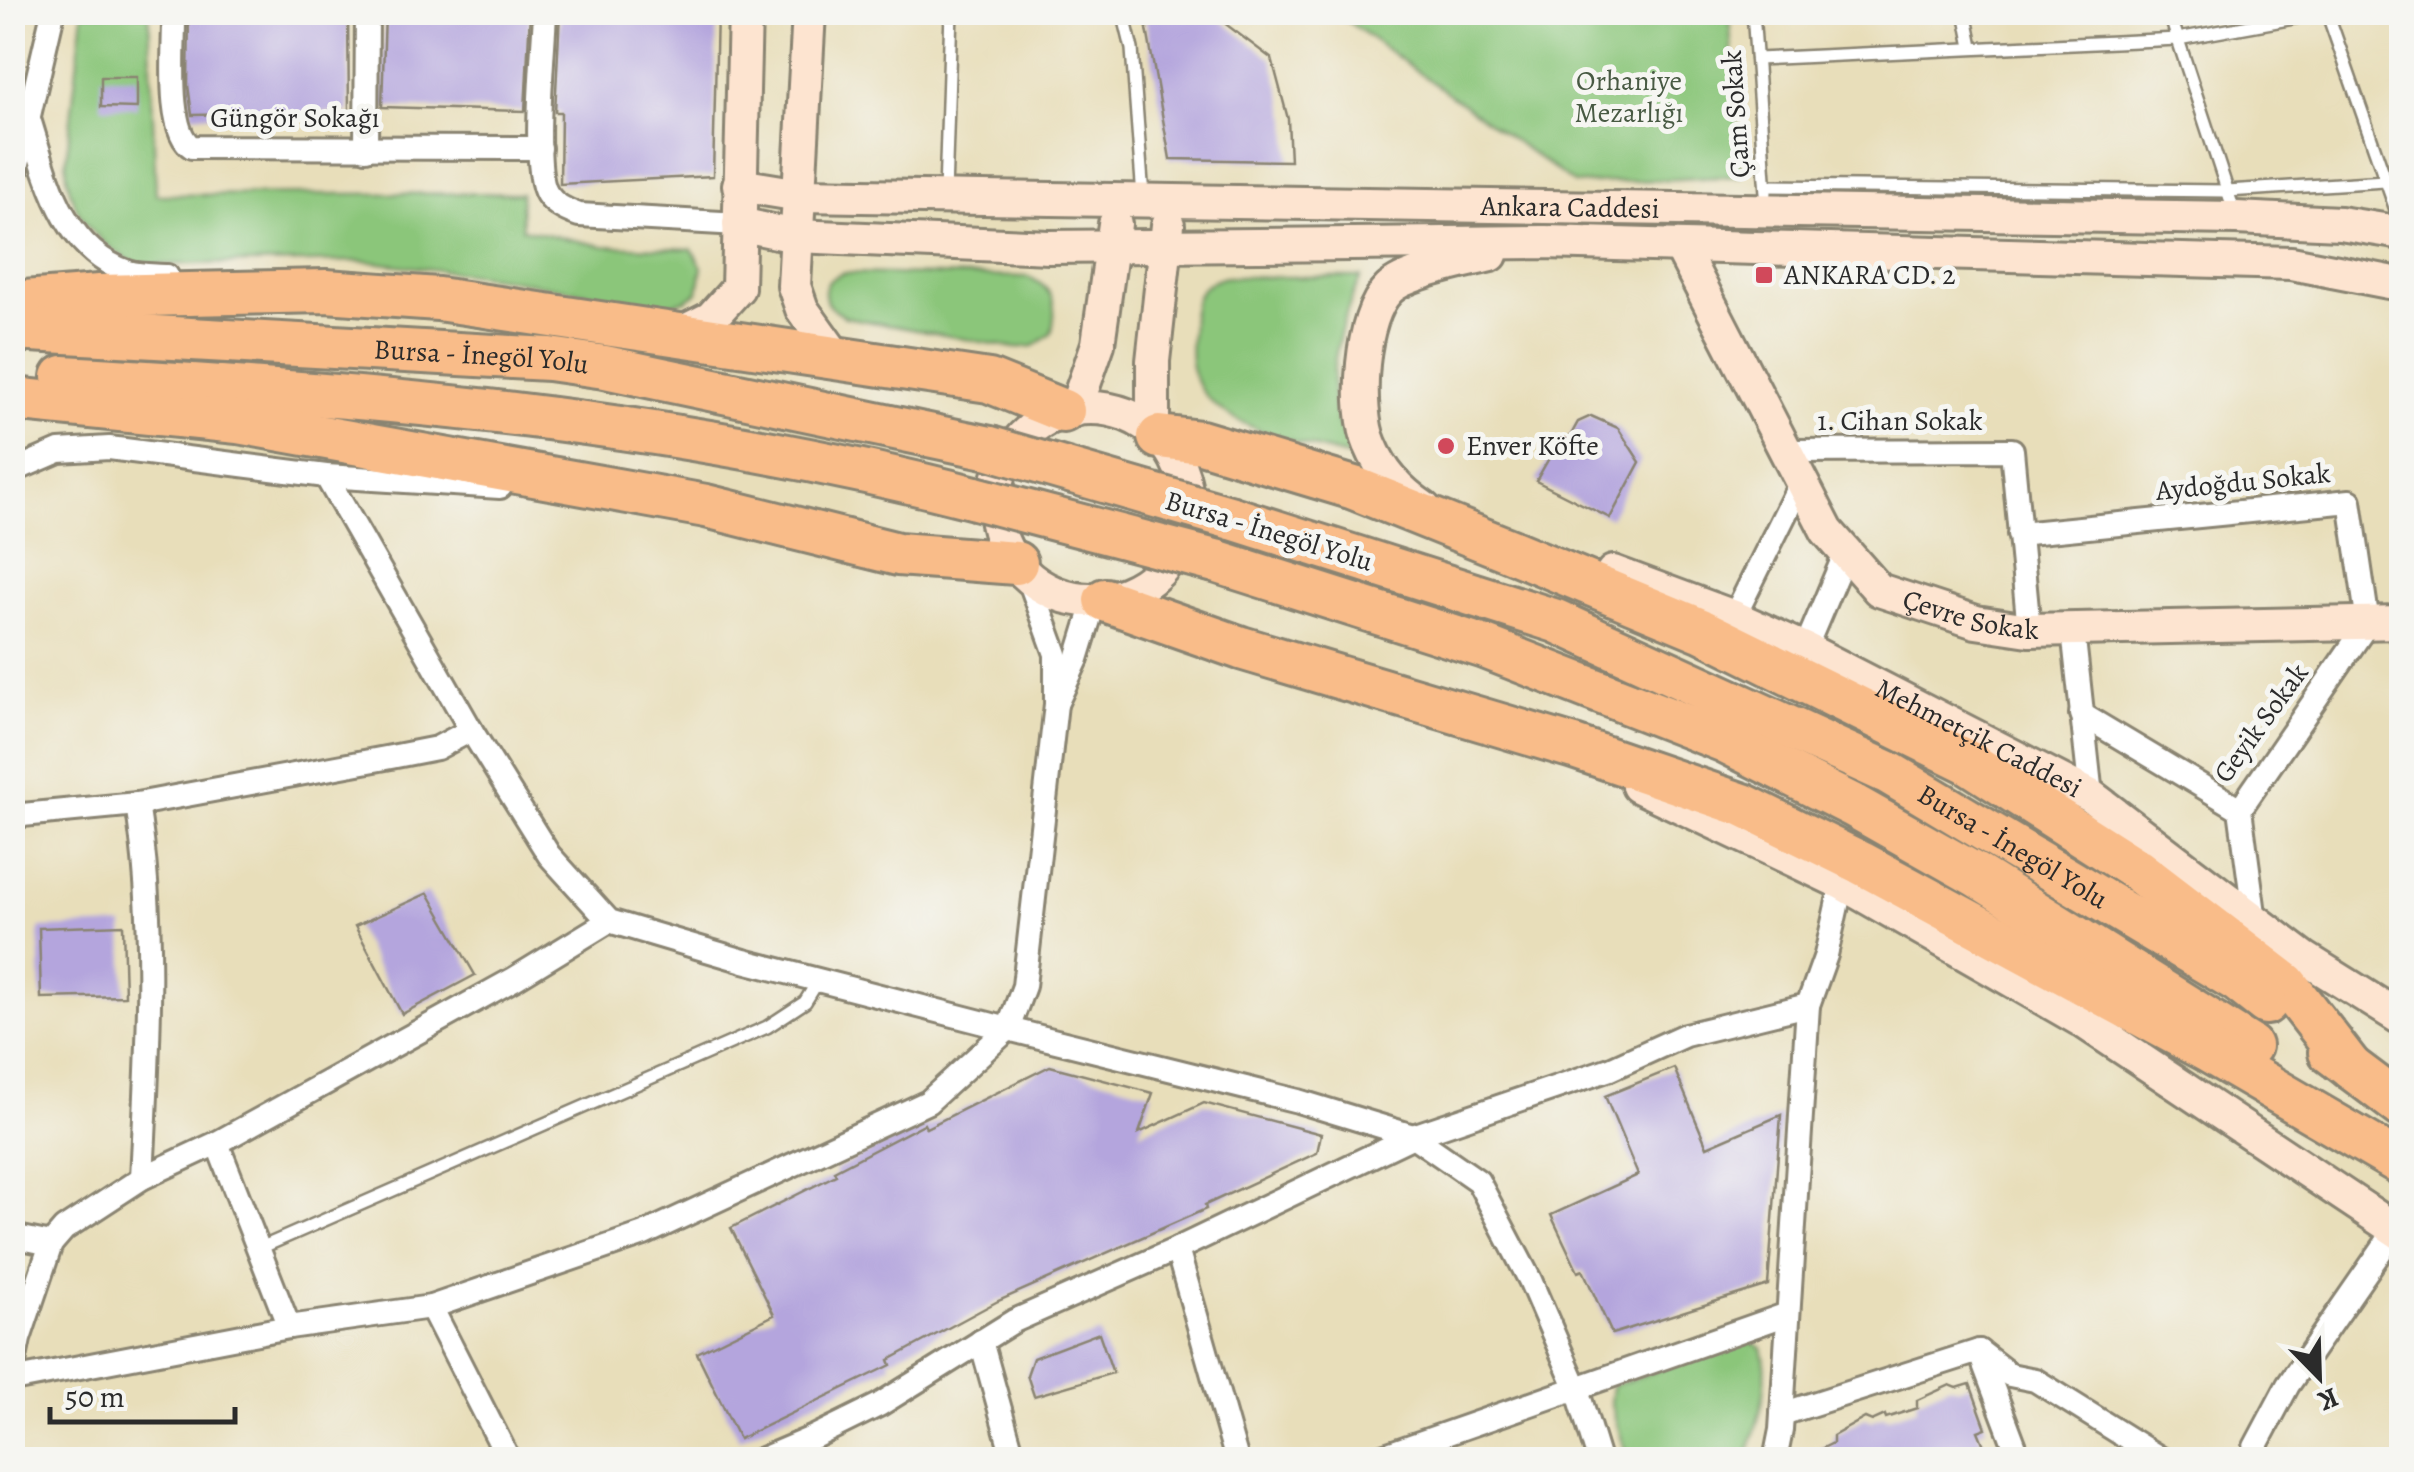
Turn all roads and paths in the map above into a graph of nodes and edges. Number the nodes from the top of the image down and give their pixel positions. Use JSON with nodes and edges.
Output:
{"nodes":[{"id":1,"x":53,"y":12,"type":"edge"},
{"id":2,"x":174,"y":12,"type":"edge"},
{"id":3,"x":367,"y":12,"type":"edge"},
{"id":4,"x":545,"y":12,"type":"edge"},
{"id":5,"x":745,"y":12,"type":"edge"},
{"id":6,"x":809,"y":12,"type":"edge"},
{"id":7,"x":951,"y":12,"type":"edge"},
{"id":8,"x":1123,"y":12,"type":"edge"},
{"id":9,"x":1753,"y":12,"type":"edge"},
{"id":10,"x":1965,"y":12,"type":"edge"},
{"id":11,"x":2169,"y":12,"type":"edge"},
{"id":12,"x":2327,"y":12,"type":"edge"},
{"id":13,"x":2178,"y":39,"type":"junction"},
{"id":14,"x":1972,"y":47,"type":"junction"},
{"id":15,"x":1757,"y":59,"type":"junction"},
{"id":16,"x":28,"y":119,"type":"junction"},
{"id":17,"x":540,"y":148,"type":"junction"},
{"id":18,"x":366,"y":149,"type":"junction"},
{"id":19,"x":2386,"y":181,"type":"junction"},
{"id":20,"x":739,"y":185,"type":"junction"},
{"id":21,"x":12,"y":189,"type":"edge"},
{"id":22,"x":800,"y":195,"type":"junction"},
{"id":23,"x":945,"y":196,"type":"junction"},
{"id":24,"x":1767,"y":199,"type":"junction"},
{"id":25,"x":1143,"y":200,"type":"junction"},
{"id":26,"x":2232,"y":204,"type":"junction"},
{"id":27,"x":739,"y":224,"type":"junction"},
{"id":28,"x":2402,"y":232,"type":"edge"},
{"id":29,"x":796,"y":236,"type":"junction"},
{"id":30,"x":1545,"y":242,"type":"junction"},
{"id":31,"x":1167,"y":245,"type":"junction"},
{"id":32,"x":1114,"y":246,"type":"junction"},
{"id":33,"x":1680,"y":246,"type":"junction"},
{"id":34,"x":2395,"y":288,"type":"edge"},
{"id":35,"x":304,"y":292,"type":"junction"},
{"id":36,"x":16,"y":316,"type":"edge"},
{"id":37,"x":680,"y":334,"type":"junction"},
{"id":38,"x":837,"y":358,"type":"junction"},
{"id":39,"x":12,"y":374,"type":"edge"},
{"id":40,"x":12,"y":399,"type":"edge"},
{"id":41,"x":1069,"y":411,"type":"junction"},
{"id":42,"x":1156,"y":433,"type":"junction"},
{"id":43,"x":1795,"y":466,"type":"junction"},
{"id":44,"x":326,"y":476,"type":"junction"},
{"id":45,"x":12,"y":480,"type":"edge"},
{"id":46,"x":663,"y":498,"type":"junction"},
{"id":47,"x":1452,"y":527,"type":"junction"},
{"id":48,"x":2019,"y":534,"type":"junction"},
{"id":49,"x":1512,"y":551,"type":"junction"},
{"id":50,"x":1846,"y":552,"type":"junction"},
{"id":51,"x":1022,"y":569,"type":"junction"},
{"id":52,"x":1100,"y":600,"type":"junction"},
{"id":53,"x":1734,"y":618,"type":"junction"},
{"id":54,"x":2402,"y":622,"type":"edge"},
{"id":55,"x":2368,"y":623,"type":"junction"},
{"id":56,"x":2029,"y":630,"type":"junction"},
{"id":57,"x":2073,"y":630,"type":"junction"},
{"id":58,"x":1805,"y":650,"type":"junction"},
{"id":59,"x":1056,"y":704,"type":"junction"},
{"id":60,"x":2081,"y":714,"type":"junction"},
{"id":61,"x":470,"y":730,"type":"junction"},
{"id":62,"x":1521,"y":731,"type":"junction"},
{"id":63,"x":2091,"y":796,"type":"junction"},
{"id":64,"x":138,"y":804,"type":"junction"},
{"id":65,"x":2240,"y":809,"type":"junction"},
{"id":66,"x":12,"y":816,"type":"edge"},
{"id":67,"x":1842,"y":883,"type":"junction"},
{"id":68,"x":609,"y":921,"type":"junction"},
{"id":69,"x":2255,"y":921,"type":"junction"},
{"id":70,"x":818,"y":980,"type":"junction"},
{"id":71,"x":1808,"y":1005,"type":"junction"},
{"id":72,"x":2402,"y":1019,"type":"edge"},
{"id":73,"x":1008,"y":1030,"type":"junction"},
{"id":74,"x":2351,"y":1068,"type":"junction"},
{"id":75,"x":2402,"y":1106,"type":"edge"},
{"id":76,"x":1413,"y":1136,"type":"junction"},
{"id":77,"x":217,"y":1143,"type":"junction"},
{"id":78,"x":2402,"y":1161,"type":"edge"},
{"id":79,"x":142,"y":1178,"type":"junction"},
{"id":80,"x":2399,"y":1232,"type":"edge"},
{"id":81,"x":12,"y":1236,"type":"edge"},
{"id":82,"x":52,"y":1244,"type":"junction"},
{"id":83,"x":258,"y":1249,"type":"junction"},
{"id":84,"x":1178,"y":1249,"type":"junction"},
{"id":85,"x":432,"y":1307,"type":"junction"},
{"id":86,"x":1788,"y":1314,"type":"junction"},
{"id":87,"x":288,"y":1327,"type":"junction"},
{"id":88,"x":981,"y":1340,"type":"junction"},
{"id":89,"x":1979,"y":1350,"type":"junction"},
{"id":90,"x":12,"y":1372,"type":"edge"},
{"id":91,"x":12,"y":1380,"type":"edge"},
{"id":92,"x":1577,"y":1389,"type":"junction"},
{"id":93,"x":1782,"y":1414,"type":"junction"},
{"id":94,"x":1784,"y":1455,"type":"edge"},
{"id":95,"x":1375,"y":1459,"type":"edge"},
{"id":96,"x":509,"y":1460,"type":"edge"},
{"id":97,"x":760,"y":1460,"type":"edge"},
{"id":98,"x":1014,"y":1460,"type":"edge"},
{"id":99,"x":1236,"y":1460,"type":"edge"},
{"id":100,"x":1599,"y":1460,"type":"edge"},
{"id":101,"x":2020,"y":1460,"type":"edge"},
{"id":102,"x":2163,"y":1460,"type":"edge"},
{"id":103,"x":2257,"y":1460,"type":"edge"}],
"edges":[{"from":1,"to":16,"type":"street"},
{"from":2,"to":18,"type":"street","name":"Güngör Sokağı"},
{"from":3,"to":18,"type":"street"},
{"from":4,"to":17,"type":"street"},
{"from":5,"to":20,"type":"main road"},
{"from":6,"to":22,"type":"main road"},
{"from":7,"to":23,"type":"lane"},
{"from":8,"to":25,"type":"lane"},
{"from":9,"to":15,"type":"lane","name":"Çam Sokak"},
{"from":10,"to":14,"type":"lane"},
{"from":11,"to":13,"type":"lane"},
{"from":12,"to":13,"type":"lane"},
{"from":12,"to":19,"type":"lane"},
{"from":13,"to":14,"type":"lane"},
{"from":13,"to":26,"type":"lane"},
{"from":14,"to":15,"type":"lane"},
{"from":15,"to":24,"type":"lane","name":"Çam Sokak"},
{"from":16,"to":21,"type":"street"},
{"from":16,"to":35,"type":"street"},
{"from":17,"to":18,"type":"street","name":"Güngör Sokağı"},
{"from":17,"to":27,"type":"street"},
{"from":19,"to":26,"type":"lane"},
{"from":19,"to":28,"type":"lane"},
{"from":20,"to":22,"type":"main road","name":"Ankara Caddesi"},
{"from":20,"to":27,"type":"main road"},
{"from":22,"to":23,"type":"main road","name":"Ankara Caddesi"},
{"from":22,"to":29,"type":"main road"},
{"from":23,"to":25,"type":"main road","name":"Ankara Caddesi"},
{"from":24,"to":25,"type":"main road","name":"Ankara Caddesi"},
{"from":24,"to":26,"type":"main road","name":"Ankara Caddesi"},
{"from":25,"to":31,"type":"main road"},
{"from":25,"to":32,"type":"main road"},
{"from":26,"to":28,"type":"main road","name":"Ankara Caddesi"},
{"from":27,"to":29,"type":"main road","name":"Ankara Caddesi"},
{"from":27,"to":37,"type":"main road"},
{"from":28,"to":34,"type":"main road"},
{"from":29,"to":32,"type":"main road","name":"Ankara Caddesi"},
{"from":29,"to":38,"type":"main road"},
{"from":30,"to":31,"type":"main road","name":"Ankara Caddesi"},
{"from":30,"to":33,"type":"main road","name":"Ankara Caddesi"},
{"from":30,"to":47,"type":"main road"},
{"from":31,"to":32,"type":"main road","name":"Ankara Caddesi"},
{"from":31,"to":42,"type":"main road"},
{"from":32,"to":41,"type":"main road"},
{"from":33,"to":34,"type":"main road","name":"Ankara Caddesi"},
{"from":33,"to":43,"type":"main road","name":"Çevre Sokak"},
{"from":35,"to":36,"type":"highway"},
{"from":35,"to":37,"type":"highway"},
{"from":36,"to":74,"type":"highway","name":"Bursa - İnegöl Yolu","bridge":true},
{"from":37,"to":38,"type":"highway"},
{"from":38,"to":41,"type":"highway"},
{"from":39,"to":78,"type":"highway","name":"Bursa - İnegöl Yolu","bridge":true},
{"from":40,"to":46,"type":"highway"},
{"from":41,"to":42,"type":"main road"},
{"from":41,"to":51,"type":"main road"},
{"from":42,"to":47,"type":"highway"},
{"from":42,"to":52,"type":"main road"},
{"from":43,"to":48,"type":"street","name":"1. Cihan Sokak"},
{"from":43,"to":50,"type":"main road","name":"Çevre Sokak"},
{"from":43,"to":53,"type":"street"},
{"from":44,"to":45,"type":"street"},
{"from":44,"to":46,"type":"street"},
{"from":44,"to":61,"type":"street"},
{"from":46,"to":51,"type":"highway"},
{"from":47,"to":49,"type":"highway"},
{"from":48,"to":55,"type":"street","name":"Aydoğdu Sokak"},
{"from":48,"to":56,"type":"street","name":"1. Cihan Sokak"},
{"from":49,"to":53,"type":"main road","name":"Mehmetçik Caddesi"},
{"from":49,"to":74,"type":"highway"},
{"from":50,"to":56,"type":"main road","name":"Çevre Sokak"},
{"from":50,"to":58,"type":"street"},
{"from":51,"to":52,"type":"main road"},
{"from":51,"to":59,"type":"street"},
{"from":52,"to":59,"type":"street"},
{"from":52,"to":62,"type":"highway"},
{"from":53,"to":58,"type":"main road","name":"Mehmetçik Caddesi"},
{"from":54,"to":55,"type":"main road","name":"Çevre Sokak"},
{"from":55,"to":57,"type":"main road","name":"Çevre Sokak"},
{"from":55,"to":65,"type":"street","name":"Geyik Sokak"},
{"from":56,"to":57,"type":"main road","name":"Çevre Sokak"},
{"from":57,"to":60,"type":"street"},
{"from":58,"to":63,"type":"main road","name":"Mehmetçik Caddesi"},
{"from":59,"to":73,"type":"street"},
{"from":60,"to":63,"type":"street"},
{"from":60,"to":65,"type":"street","name":"Geyik Sokak"},
{"from":61,"to":64,"type":"street"},
{"from":61,"to":68,"type":"street"},
{"from":62,"to":67,"type":"main road"},
{"from":62,"to":78,"type":"highway"},
{"from":63,"to":69,"type":"main road","name":"Mehmetçik Caddesi"},
{"from":64,"to":66,"type":"street"},
{"from":64,"to":79,"type":"street"},
{"from":65,"to":69,"type":"street"},
{"from":67,"to":71,"type":"street"},
{"from":67,"to":80,"type":"main road"},
{"from":68,"to":70,"type":"street"},
{"from":68,"to":77,"type":"street"},
{"from":69,"to":72,"type":"main road","name":"Mehmetçik Caddesi"},
{"from":70,"to":73,"type":"street"},
{"from":70,"to":83,"type":"lane"},
{"from":71,"to":76,"type":"street"},
{"from":71,"to":86,"type":"street"},
{"from":73,"to":76,"type":"street"},
{"from":73,"to":85,"type":"street"},
{"from":74,"to":75,"type":"highway","name":"Bursa - İnegöl Yolu"},
{"from":76,"to":84,"type":"street"},
{"from":76,"to":92,"type":"street"},
{"from":77,"to":79,"type":"street"},
{"from":77,"to":83,"type":"street"},
{"from":79,"to":82,"type":"street"},
{"from":80,"to":103,"type":"street"},
{"from":81,"to":82,"type":"street"},
{"from":82,"to":90,"type":"street"},
{"from":83,"to":87,"type":"street"},
{"from":84,"to":88,"type":"street"},
{"from":84,"to":99,"type":"street"},
{"from":85,"to":87,"type":"street"},
{"from":85,"to":96,"type":"street"},
{"from":86,"to":92,"type":"street"},
{"from":86,"to":93,"type":"street"},
{"from":87,"to":91,"type":"street"},
{"from":88,"to":97,"type":"street"},
{"from":88,"to":98,"type":"street"},
{"from":89,"to":93,"type":"street"},
{"from":89,"to":101,"type":"street"},
{"from":89,"to":102,"type":"street"},
{"from":92,"to":95,"type":"street"},
{"from":92,"to":100,"type":"street"},
{"from":93,"to":94,"type":"street"}]}
